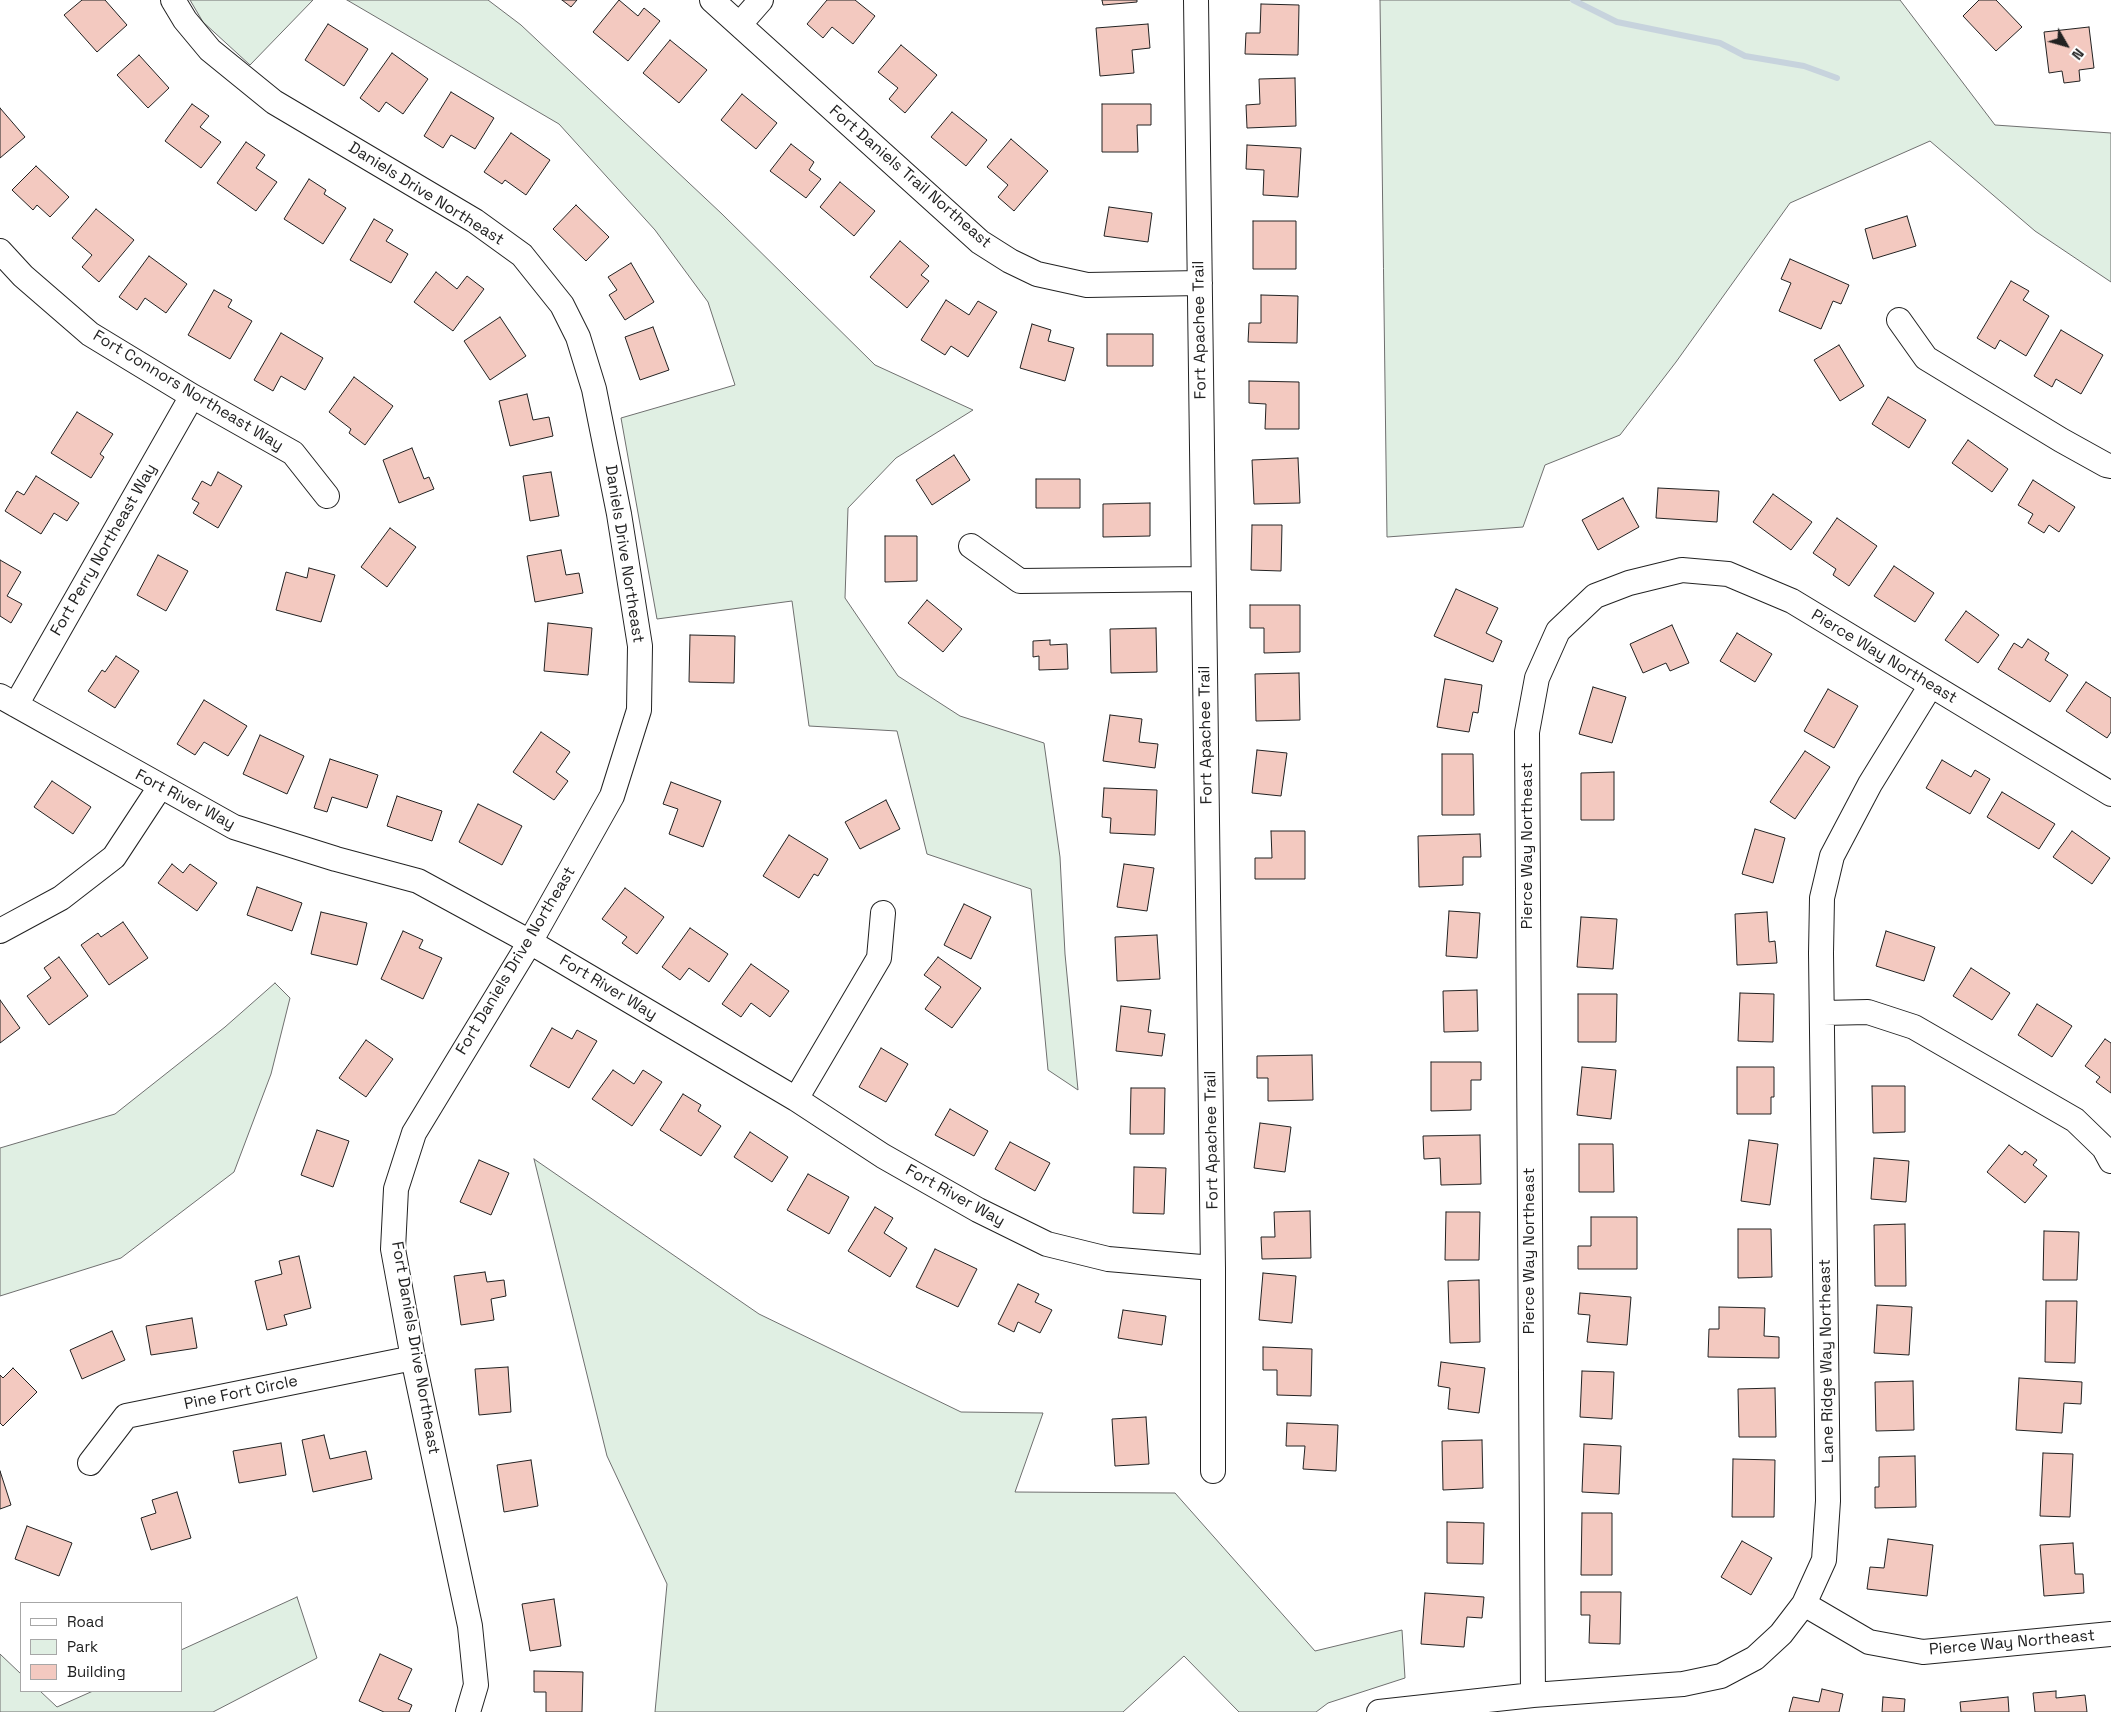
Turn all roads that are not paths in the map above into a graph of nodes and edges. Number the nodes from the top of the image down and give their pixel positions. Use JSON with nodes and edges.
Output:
{"nodes":[{"id":1,"x":173,"y":0,"type":"edge"},
{"id":2,"x":712,"y":0,"type":"edge"},
{"id":3,"x":761,"y":0,"type":"edge"},
{"id":4,"x":1196,"y":0,"type":"edge"},
{"id":5,"x":740,"y":24,"type":"junction"},
{"id":6,"x":0,"y":251,"type":"edge"},
{"id":7,"x":1200,"y":283,"type":"junction"},
{"id":8,"x":1899,"y":320,"type":"dead end"},
{"id":9,"x":192,"y":396,"type":"junction"},
{"id":10,"x":2111,"y":466,"type":"edge"},
{"id":11,"x":327,"y":496,"type":"dead end"},
{"id":12,"x":971,"y":546,"type":"dead end"},
{"id":13,"x":1203,"y":579,"type":"junction"},
{"id":14,"x":1930,"y":685,"type":"junction"},
{"id":15,"x":8,"y":700,"type":"edge"},
{"id":16,"x":639,"y":710,"type":"joint"},
{"id":17,"x":160,"y":788,"type":"junction"},
{"id":18,"x":2111,"y":794,"type":"edge"},
{"id":19,"x":883,"y":913,"type":"dead end"},
{"id":20,"x":0,"y":931,"type":"edge"},
{"id":21,"x":530,"y":942,"type":"junction"},
{"id":22,"x":1823,"y":1013,"type":"junction"},
{"id":23,"x":796,"y":1099,"type":"junction"},
{"id":24,"x":2111,"y":1161,"type":"edge"},
{"id":25,"x":1213,"y":1268,"type":"junction"},
{"id":26,"x":413,"y":1358,"type":"junction"},
{"id":27,"x":90,"y":1463,"type":"dead end"},
{"id":28,"x":1213,"y":1471,"type":"dead end"},
{"id":29,"x":1804,"y":1604,"type":"junction"},
{"id":30,"x":2111,"y":1634,"type":"edge"},
{"id":31,"x":1533,"y":1695,"type":"junction"},
{"id":32,"x":468,"y":1712,"type":"edge"},
{"id":33,"x":1380,"y":1712,"type":"edge"}],
"edges":[{"from":1,"to":16,"type":"street","name":"Daniels Drive Northeast"},
{"from":2,"to":5,"type":"street","name":"Fort Daniels Trail Northeast"},
{"from":3,"to":5,"type":"street"},
{"from":4,"to":7,"type":"street","name":"Fort Apachee Trail"},
{"from":5,"to":7,"type":"street","name":"Fort Daniels Trail Northeast"},
{"from":6,"to":9,"type":"street","name":"Fort Connors Northeast Way"},
{"from":7,"to":13,"type":"street","name":"Fort Apachee Trail"},
{"from":8,"to":10,"type":"street"},
{"from":9,"to":11,"type":"street","name":"Fort Connors Northeast Way"},
{"from":9,"to":15,"type":"street","name":"Fort Perry Northeast Way"},
{"from":12,"to":13,"type":"street"},
{"from":13,"to":25,"type":"street","name":"Fort Apachee Trail"},
{"from":14,"to":18,"type":"street","name":"Pierce Way Northeast"},
{"from":14,"to":22,"type":"street","name":"Lane Ridge Way Northeast"},
{"from":14,"to":31,"type":"street","name":"Pierce Way Northeast"},
{"from":15,"to":17,"type":"street","name":"Fort River Way"},
{"from":16,"to":21,"type":"street","name":"Fort Daniels Drive Northeast"},
{"from":17,"to":20,"type":"street"},
{"from":17,"to":21,"type":"street","name":"Fort River Way"},
{"from":19,"to":23,"type":"street"},
{"from":21,"to":23,"type":"street","name":"Fort River Way"},
{"from":21,"to":26,"type":"street","name":"Fort Daniels Drive Northeast"},
{"from":22,"to":24,"type":"street"},
{"from":22,"to":29,"type":"street","name":"Lane Ridge Way Northeast"},
{"from":23,"to":25,"type":"street","name":"Fort River Way"},
{"from":25,"to":28,"type":"street","name":"Fort Apachee Trail"},
{"from":26,"to":27,"type":"street","name":"Pine Fort Circle"},
{"from":26,"to":32,"type":"street","name":"Fort Daniels Drive Northeast"},
{"from":29,"to":30,"type":"street","name":"Pierce Way Northeast"},
{"from":29,"to":31,"type":"street","name":"Lane Ridge Way Northeast"},
{"from":31,"to":33,"type":"street","name":"Lane Ridge Way Northeast"}]}
